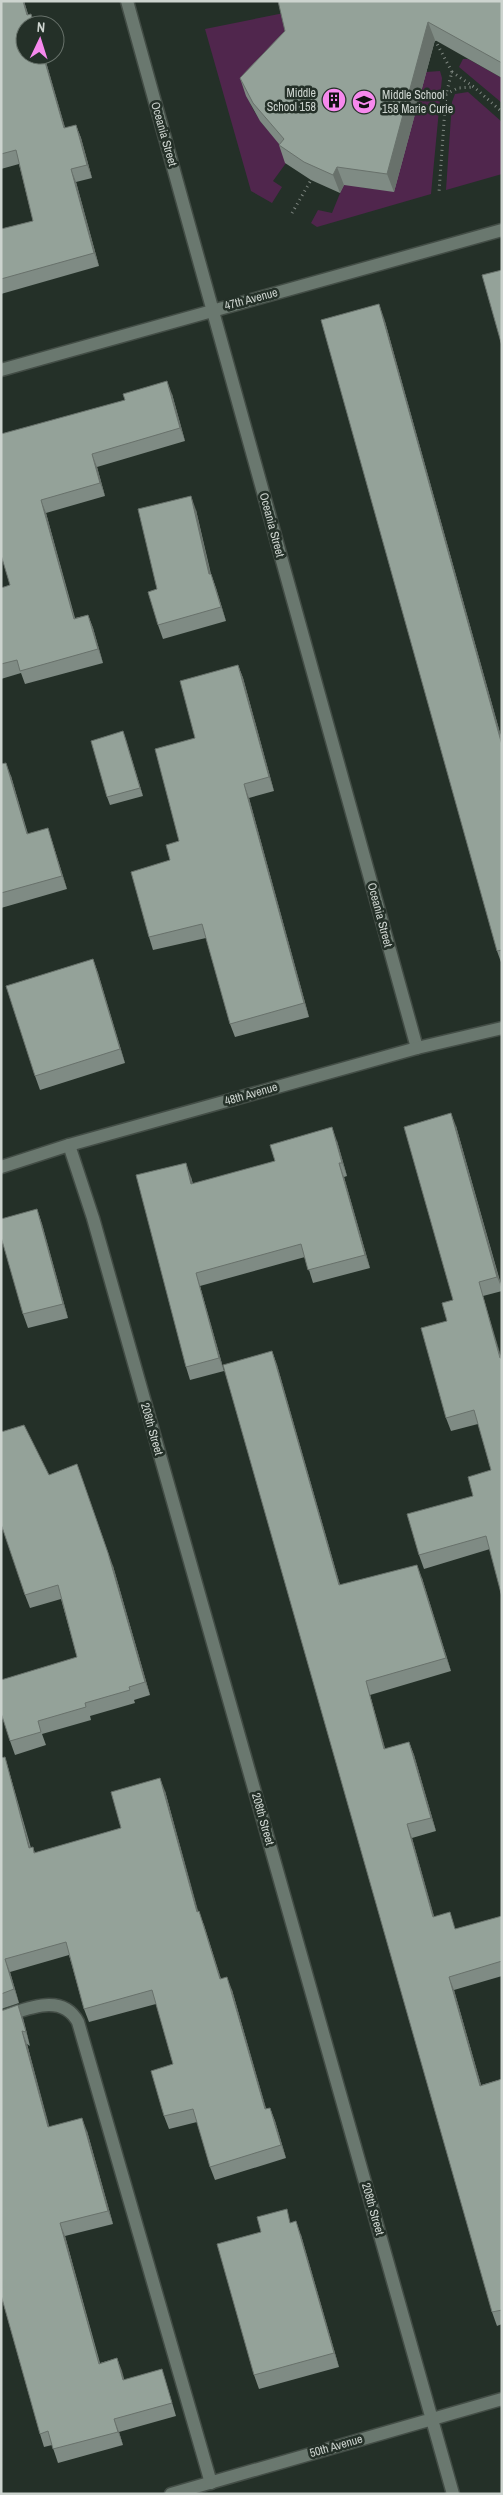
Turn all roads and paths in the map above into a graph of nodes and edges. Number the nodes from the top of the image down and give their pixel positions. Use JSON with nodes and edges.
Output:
{"nodes":[{"id":1,"x":127,"y":1,"type":"edge"},
{"id":2,"x":435,"y":40,"type":"edge"},
{"id":3,"x":452,"y":72,"type":"junction"},
{"id":4,"x":474,"y":87,"type":"junction"},
{"id":5,"x":446,"y":94,"type":"junction"},
{"id":6,"x":502,"y":112,"type":"edge"},
{"id":7,"x":311,"y":180,"type":"edge"},
{"id":8,"x":439,"y":192,"type":"dead end"},
{"id":9,"x":292,"y":213,"type":"dead end"},
{"id":10,"x":502,"y":230,"type":"edge"},
{"id":11,"x":213,"y":310,"type":"junction"},
{"id":12,"x":1,"y":370,"type":"edge"},
{"id":13,"x":502,"y":1028,"type":"edge"},
{"id":14,"x":417,"y":1048,"type":"junction"},
{"id":15,"x":70,"y":1145,"type":"junction"},
{"id":16,"x":1,"y":1167,"type":"edge"},
{"id":17,"x":1,"y":2017,"type":"edge"},
{"id":18,"x":502,"y":2399,"type":"edge"},
{"id":19,"x":432,"y":2419,"type":"junction"},
{"id":20,"x":211,"y":2483,"type":"junction"},
{"id":21,"x":173,"y":2493,"type":"edge"},
{"id":22,"x":453,"y":2494,"type":"edge"}],
"edges":[{"from":1,"to":11,"type":"street","name":"Oceania Street"},
{"from":2,"to":3,"type":"path"},
{"from":3,"to":4,"type":"path"},
{"from":3,"to":5,"type":"path"},
{"from":4,"to":5,"type":"path"},
{"from":4,"to":6,"type":"path"},
{"from":5,"to":8,"type":"path"},
{"from":7,"to":9,"type":"path"},
{"from":10,"to":11,"type":"street","name":"47th Avenue"},
{"from":11,"to":12,"type":"street","name":"47th Avenue"},
{"from":11,"to":14,"type":"street","name":"Oceania Street"},
{"from":13,"to":14,"type":"street","name":"48th Avenue"},
{"from":14,"to":15,"type":"street","name":"48th Avenue"},
{"from":15,"to":16,"type":"street","name":"48th Avenue"},
{"from":15,"to":19,"type":"street","name":"208th Street"},
{"from":17,"to":20,"type":"street"},
{"from":18,"to":19,"type":"street","name":"50th Avenue"},
{"from":19,"to":20,"type":"street","name":"50th Avenue"},
{"from":19,"to":22,"type":"street","name":"208th Street"},
{"from":20,"to":21,"type":"street","name":"50th Avenue"}]}
